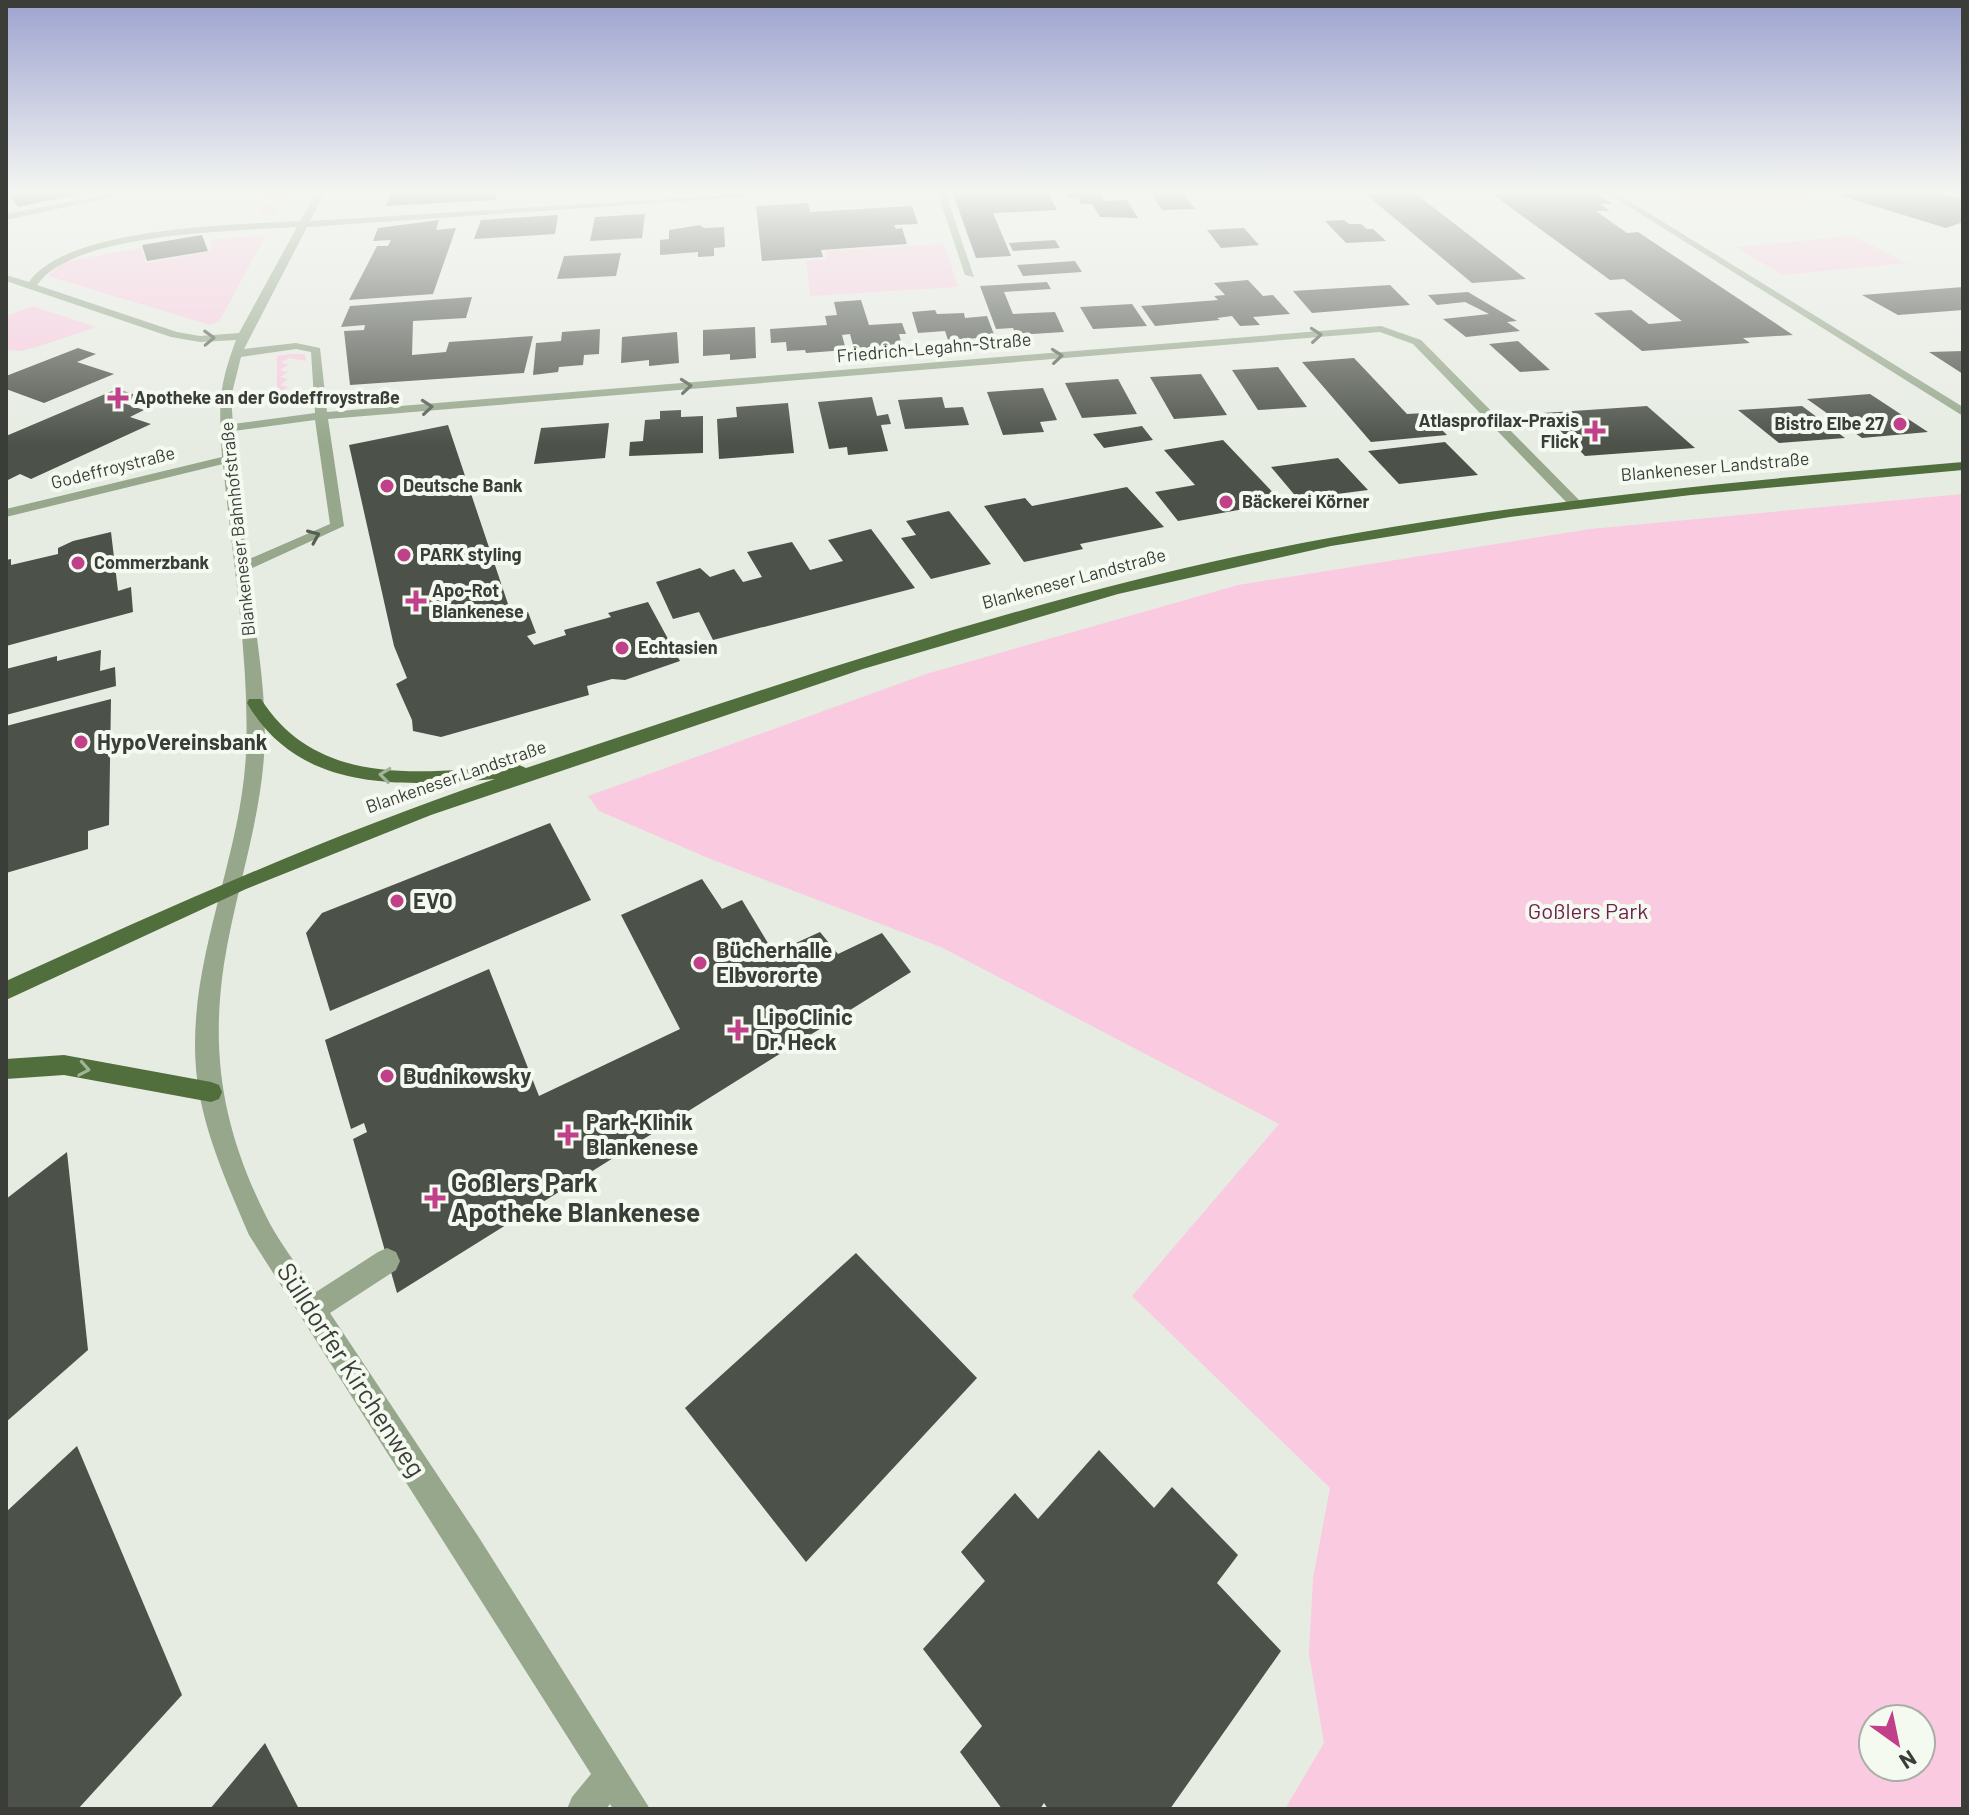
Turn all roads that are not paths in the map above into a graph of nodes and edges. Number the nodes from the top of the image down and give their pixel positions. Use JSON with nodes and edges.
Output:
{"nodes":[{"id":1,"x":41,"y":276,"type":"edge"},
{"id":2,"x":274,"y":276,"type":"edge"},
{"id":3,"x":1746,"y":276,"type":"edge"},
{"id":4,"x":6,"y":278,"type":"edge"},
{"id":5,"x":31,"y":286,"type":"junction"},
{"id":6,"x":243,"y":336,"type":"junction"},
{"id":7,"x":235,"y":354,"type":"junction"},
{"id":8,"x":1963,"y":412,"type":"edge"},
{"id":9,"x":321,"y":416,"type":"junction"},
{"id":10,"x":227,"y":428,"type":"junction"},
{"id":11,"x":229,"y":459,"type":"junction"},
{"id":12,"x":1963,"y":466,"type":"edge"},
{"id":13,"x":1575,"y":503,"type":"junction"},
{"id":14,"x":6,"y":513,"type":"edge"},
{"id":15,"x":242,"y":567,"type":"junction"},
{"id":16,"x":255,"y":703,"type":"junction"},
{"id":17,"x":546,"y":768,"type":"junction"},
{"id":18,"x":233,"y":887,"type":"junction"},
{"id":19,"x":6,"y":991,"type":"edge"},
{"id":20,"x":6,"y":1069,"type":"edge"},
{"id":21,"x":211,"y":1092,"type":"junction"},
{"id":22,"x":387,"y":1261,"type":"dead end"},
{"id":23,"x":311,"y":1310,"type":"junction"},
{"id":24,"x":611,"y":1776,"type":"junction"},
{"id":25,"x":584,"y":1809,"type":"edge"},
{"id":26,"x":633,"y":1809,"type":"edge"}],
"edges":[{"from":1,"to":5,"type":"street"},
{"from":2,"to":6,"type":"street","name":"Blankeneser Bahnhofstraße"},
{"from":3,"to":8,"type":"street"},
{"from":4,"to":5,"type":"street"},
{"from":5,"to":6,"type":"street","one_way":true},
{"from":6,"to":7,"type":"street","name":"Blankeneser Bahnhofstraße"},
{"from":7,"to":9,"type":"street"},
{"from":7,"to":10,"type":"street","name":"Blankeneser Bahnhofstraße"},
{"from":9,"to":10,"type":"street","name":"Friedrich-Legahn-Straße"},
{"from":9,"to":13,"type":"street","name":"Friedrich-Legahn-Straße","one_way":true},
{"from":15,"to":9,"type":"street","one_way":true},
{"from":10,"to":11,"type":"street","name":"Blankeneser Bahnhofstraße"},
{"from":11,"to":14,"type":"street","name":"Godeffroystraße"},
{"from":11,"to":15,"type":"street","name":"Blankeneser Bahnhofstraße"},
{"from":12,"to":13,"type":"main road","name":"Blankeneser Landstraße"},
{"from":13,"to":17,"type":"main road","name":"Blankeneser Landstraße"},
{"from":15,"to":16,"type":"street","name":"Blankeneser Bahnhofstraße"},
{"from":17,"to":16,"type":"main road","one_way":true},
{"from":16,"to":18,"type":"street","name":"Blankeneser Bahnhofstraße"},
{"from":17,"to":18,"type":"main road","name":"Blankeneser Landstraße"},
{"from":18,"to":19,"type":"main road","name":"Blankeneser Landstraße"},
{"from":18,"to":21,"type":"street","name":"Sülldorfer Kirchenweg"},
{"from":20,"to":21,"type":"main road","one_way":true},
{"from":21,"to":23,"type":"street","name":"Sülldorfer Kirchenweg"},
{"from":22,"to":23,"type":"street"},
{"from":23,"to":24,"type":"street","name":"Sülldorfer Kirchenweg"},
{"from":24,"to":25,"type":"street"},
{"from":24,"to":26,"type":"street","name":"Sülldorfer Kirchenweg"}]}
